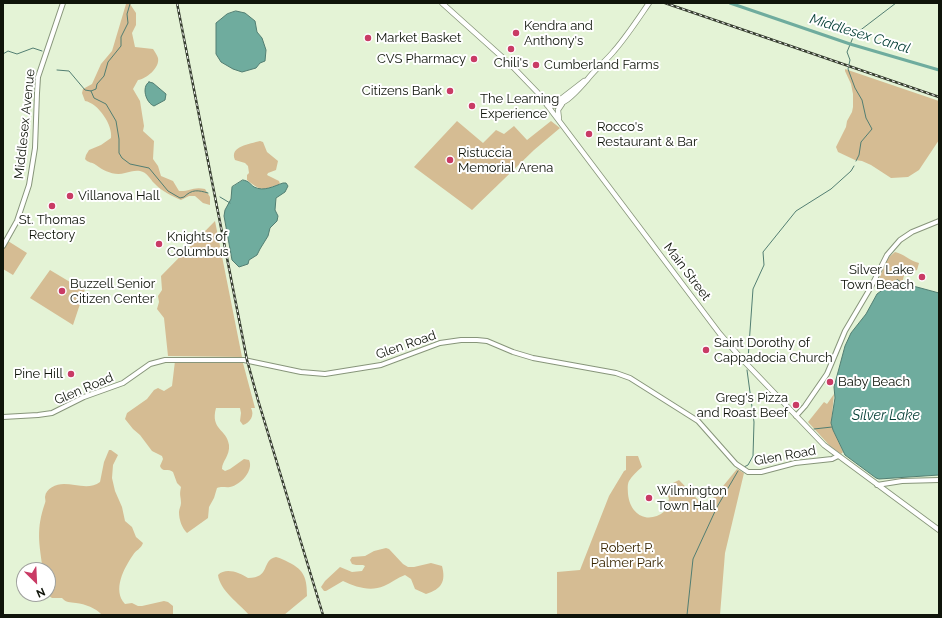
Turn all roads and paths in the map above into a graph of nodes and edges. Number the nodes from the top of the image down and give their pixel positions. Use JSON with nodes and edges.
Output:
{"nodes":[{"id":1,"x":63,"y":3,"type":"edge"},
{"id":2,"x":442,"y":3,"type":"edge"},
{"id":3,"x":649,"y":3,"type":"edge"},
{"id":4,"x":587,"y":79,"type":"junction"},
{"id":5,"x":566,"y":100,"type":"junction"},
{"id":6,"x":547,"y":105,"type":"junction"},
{"id":7,"x":560,"y":122,"type":"junction"},
{"id":8,"x":939,"y":222,"type":"edge"},
{"id":9,"x":3,"y":246,"type":"edge"},
{"id":10,"x":796,"y":416,"type":"junction"},
{"id":11,"x":3,"y":417,"type":"edge"},
{"id":12,"x":838,"y":456,"type":"junction"},
{"id":13,"x":939,"y":480,"type":"edge"},
{"id":14,"x":877,"y":485,"type":"junction"},
{"id":15,"x":939,"y":530,"type":"edge"}],
"edges":[{"from":1,"to":9,"type":"street","name":"Middlesex Avenue"},
{"from":2,"to":6,"type":"main road","name":"Main Street"},
{"from":3,"to":4,"type":"main road"},
{"from":4,"to":5,"type":"main road"},
{"from":4,"to":6,"type":"main road"},
{"from":5,"to":6,"type":"main road"},
{"from":5,"to":7,"type":"main road"},
{"from":6,"to":7,"type":"main road","name":"Main Street"},
{"from":7,"to":10,"type":"main road","name":"Main Street"},
{"from":8,"to":10,"type":"street"},
{"from":10,"to":12,"type":"main road","name":"Main Street"},
{"from":11,"to":12,"type":"street","name":"Glen Road"},
{"from":12,"to":14,"type":"main road","name":"Main Street"},
{"from":13,"to":14,"type":"street"},
{"from":14,"to":15,"type":"main road","name":"Main Street"}]}
